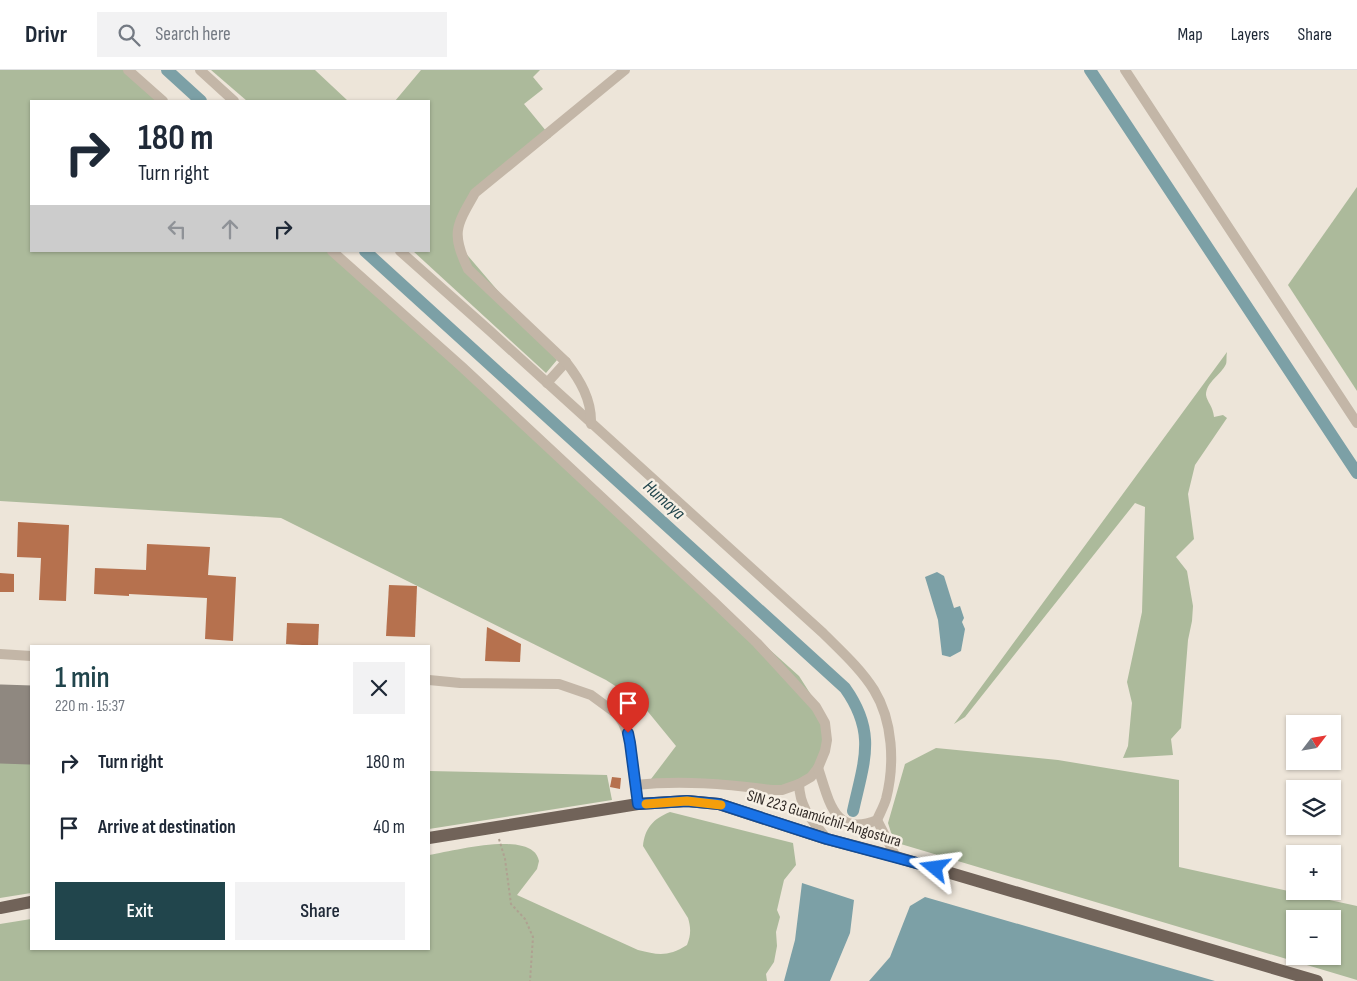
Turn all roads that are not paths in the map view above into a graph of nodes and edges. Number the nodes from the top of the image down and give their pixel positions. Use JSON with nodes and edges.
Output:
{"nodes":[{"id":1,"x":128,"y":70,"type":"edge"},
{"id":2,"x":200,"y":70,"type":"edge"},
{"id":3,"x":625,"y":70,"type":"edge"},
{"id":4,"x":1124,"y":70,"type":"edge"},
{"id":5,"x":162,"y":100,"type":"edge"},
{"id":6,"x":233,"y":100,"type":"edge"},
{"id":7,"x":333,"y":252,"type":"edge"},
{"id":8,"x":401,"y":252,"type":"edge"},
{"id":9,"x":566,"y":362,"type":"junction"},
{"id":10,"x":547,"y":383,"type":"junction"},
{"id":11,"x":591,"y":424,"type":"junction"},
{"id":12,"x":1357,"y":424,"type":"edge"},
{"id":13,"x":0,"y":654,"type":"edge"},
{"id":14,"x":30,"y":656,"type":"edge"},
{"id":15,"x":430,"y":680,"type":"edge"},
{"id":16,"x":818,"y":768,"type":"junction"},
{"id":17,"x":799,"y":784,"type":"junction"},
{"id":18,"x":636,"y":785,"type":"junction"},
{"id":19,"x":638,"y":804,"type":"junction"},
{"id":20,"x":877,"y":820,"type":"junction"},
{"id":21,"x":430,"y":838,"type":"edge"},
{"id":22,"x":827,"y":839,"type":"junction"},
{"id":23,"x":896,"y":857,"type":"junction"},
{"id":24,"x":30,"y":902,"type":"edge"},
{"id":25,"x":0,"y":908,"type":"edge"},
{"id":26,"x":1317,"y":981,"type":"edge"}],
"edges":[{"from":1,"to":5,"type":"street"},
{"from":2,"to":6,"type":"street"},
{"from":3,"to":9,"type":"street"},
{"from":4,"to":12,"type":"street"},
{"from":7,"to":16,"type":"street"},
{"from":8,"to":10,"type":"street"},
{"from":9,"to":10,"type":"street"},
{"from":9,"to":11,"type":"street"},
{"from":10,"to":11,"type":"street"},
{"from":11,"to":20,"type":"street"},
{"from":13,"to":14,"type":"street"},
{"from":15,"to":18,"type":"street"},
{"from":16,"to":17,"type":"street"},
{"from":16,"to":20,"type":"street"},
{"from":17,"to":18,"type":"street"},
{"from":17,"to":22,"type":"street"},
{"from":18,"to":19,"type":"street"},
{"from":19,"to":21,"type":"main road","name":"SIN 223 Guamúchil-Angostura"},
{"from":19,"to":22,"type":"main road","name":"SIN 223 Guamúchil-Angostura"},
{"from":20,"to":23,"type":"street"},
{"from":22,"to":23,"type":"main road","name":"SIN 223 Guamúchil-Angostura"},
{"from":23,"to":26,"type":"main road","name":"SIN 223 Guamúchil-Angostura"},
{"from":24,"to":25,"type":"main road"}]}
